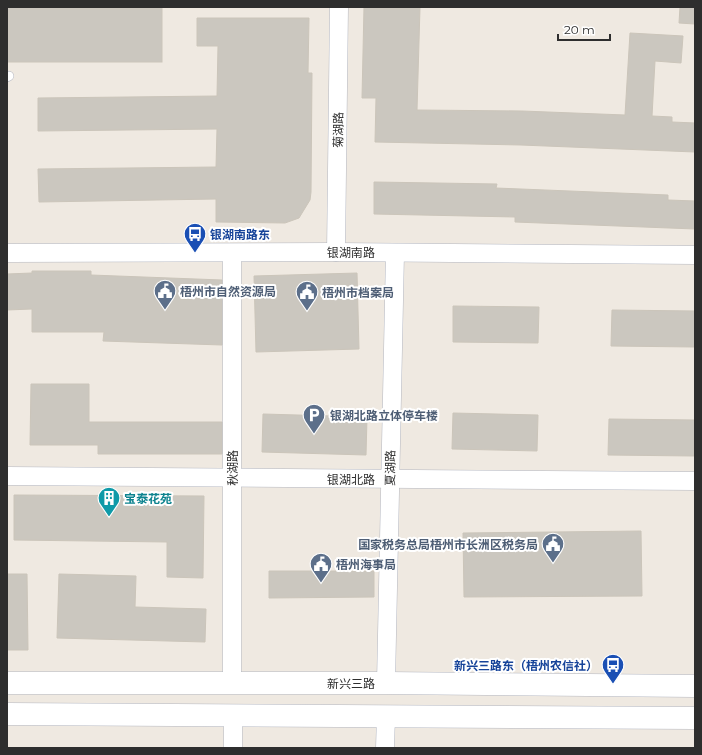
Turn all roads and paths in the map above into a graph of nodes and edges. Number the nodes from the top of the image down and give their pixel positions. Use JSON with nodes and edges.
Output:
{"nodes":[{"id":1,"x":339,"y":7,"type":"edge"},
{"id":2,"x":336,"y":252,"type":"junction"},
{"id":3,"x":395,"y":252,"type":"junction"},
{"id":4,"x":7,"y":253,"type":"edge"},
{"id":5,"x":232,"y":254,"type":"junction"},
{"id":6,"x":695,"y":255,"type":"edge"},
{"id":7,"x":7,"y":476,"type":"edge"},
{"id":8,"x":231,"y":478,"type":"junction"},
{"id":9,"x":390,"y":479,"type":"junction"},
{"id":10,"x":695,"y":482,"type":"edge"},
{"id":11,"x":7,"y":683,"type":"edge"},
{"id":12,"x":232,"y":683,"type":"junction"},
{"id":13,"x":386,"y":683,"type":"junction"},
{"id":14,"x":695,"y":686,"type":"edge"},
{"id":15,"x":7,"y":714,"type":"edge"},
{"id":16,"x":233,"y":715,"type":"junction"},
{"id":17,"x":386,"y":716,"type":"junction"},
{"id":18,"x":695,"y":718,"type":"edge"},
{"id":19,"x":233,"y":748,"type":"edge"},
{"id":20,"x":385,"y":748,"type":"edge"}],
"edges":[{"from":1,"to":2,"type":"street","name":"菊湖路"},
{"from":2,"to":3,"type":"street","name":"银湖南路"},
{"from":2,"to":5,"type":"street","name":"银湖南路"},
{"from":3,"to":6,"type":"street","name":"银湖南路"},
{"from":3,"to":9,"type":"street","name":"夏湖路"},
{"from":4,"to":5,"type":"street","name":"银湖南路"},
{"from":5,"to":8,"type":"street","name":"秋湖路"},
{"from":7,"to":8,"type":"street","name":"银湖北路"},
{"from":8,"to":9,"type":"street","name":"银湖北路"},
{"from":8,"to":12,"type":"street","name":"秋湖路"},
{"from":9,"to":10,"type":"street","name":"银湖北路"},
{"from":9,"to":13,"type":"street","name":"夏湖路"},
{"from":11,"to":12,"type":"main road","name":"新兴三路"},
{"from":12,"to":13,"type":"main road","name":"新兴三路"},
{"from":13,"to":14,"type":"main road","name":"新兴三路"},
{"from":15,"to":16,"type":"main road"},
{"from":16,"to":17,"type":"main road"},
{"from":16,"to":19,"type":"street"},
{"from":17,"to":18,"type":"main road"},
{"from":17,"to":20,"type":"street"}]}
